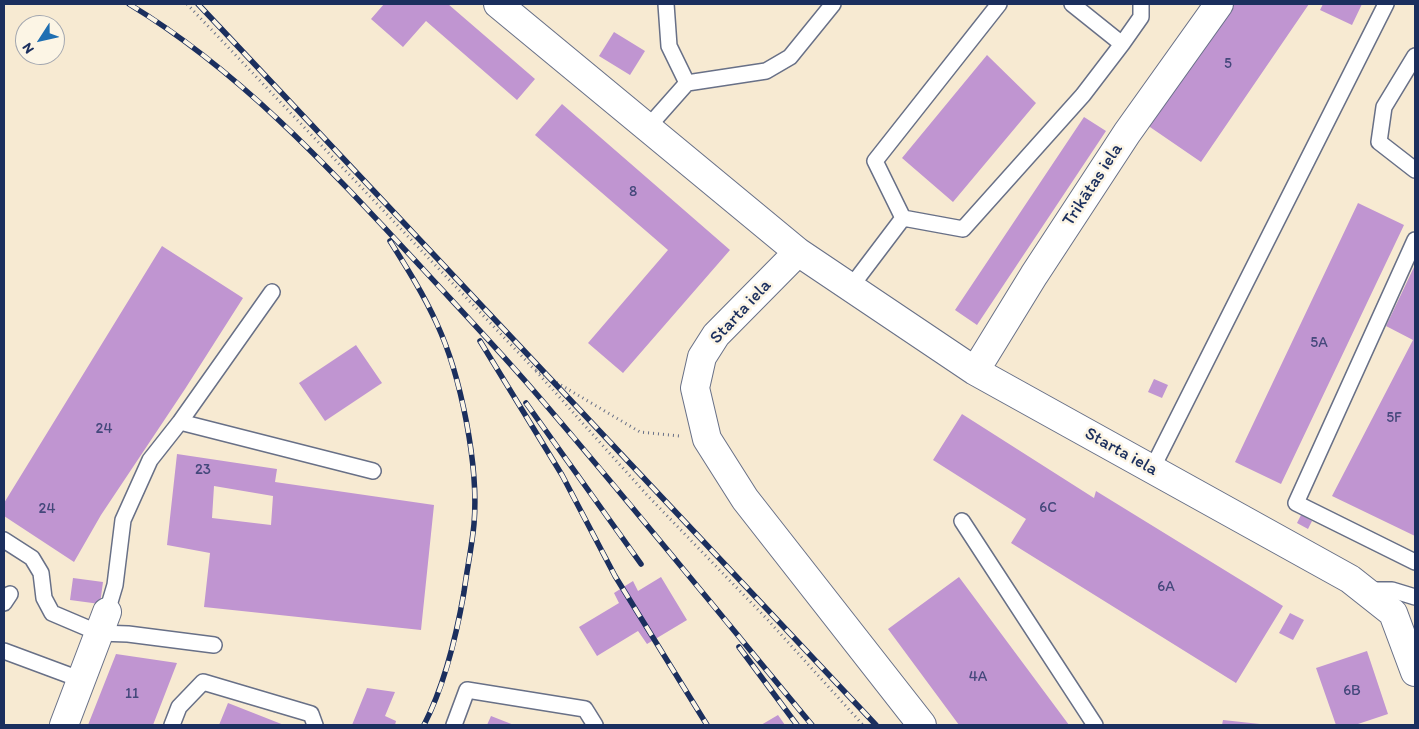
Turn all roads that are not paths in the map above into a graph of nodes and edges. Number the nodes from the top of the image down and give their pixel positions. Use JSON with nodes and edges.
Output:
{"nodes":[{"id":1,"x":498,"y":4,"type":"edge"},
{"id":2,"x":666,"y":4,"type":"edge"},
{"id":3,"x":833,"y":4,"type":"edge"},
{"id":4,"x":999,"y":4,"type":"edge"},
{"id":5,"x":1072,"y":4,"type":"edge"},
{"id":6,"x":1141,"y":4,"type":"edge"},
{"id":7,"x":1219,"y":4,"type":"edge"},
{"id":8,"x":1386,"y":4,"type":"edge"},
{"id":9,"x":1122,"y":44,"type":"junction"},
{"id":10,"x":1415,"y":56,"type":"edge"},
{"id":11,"x":687,"y":83,"type":"junction"},
{"id":12,"x":648,"y":127,"type":"junction"},
{"id":13,"x":1415,"y":170,"type":"edge"},
{"id":14,"x":903,"y":218,"type":"junction"},
{"id":15,"x":1415,"y":240,"type":"edge"},
{"id":16,"x":798,"y":252,"type":"junction"},
{"id":17,"x":850,"y":288,"type":"junction"},
{"id":18,"x":272,"y":292,"type":"dead end"},
{"id":19,"x":975,"y":371,"type":"junction"},
{"id":20,"x":180,"y":422,"type":"junction"},
{"id":21,"x":1152,"y":468,"type":"junction"},
{"id":22,"x":373,"y":471,"type":"dead end"},
{"id":23,"x":962,"y":521,"type":"dead end"},
{"id":24,"x":4,"y":540,"type":"edge"},
{"id":25,"x":1415,"y":562,"type":"edge"},
{"id":26,"x":1365,"y":590,"type":"junction"},
{"id":27,"x":1415,"y":596,"type":"edge"},
{"id":28,"x":103,"y":622,"type":"junction"},
{"id":29,"x":214,"y":645,"type":"dead end"},
{"id":30,"x":4,"y":651,"type":"edge"},
{"id":31,"x":1415,"y":672,"type":"edge"},
{"id":32,"x":82,"y":680,"type":"junction"},
{"id":33,"x":64,"y":725,"type":"edge"},
{"id":34,"x":172,"y":725,"type":"edge"},
{"id":35,"x":315,"y":725,"type":"edge"},
{"id":36,"x":454,"y":725,"type":"edge"},
{"id":37,"x":595,"y":725,"type":"edge"},
{"id":38,"x":922,"y":725,"type":"edge"},
{"id":39,"x":1095,"y":725,"type":"edge"}],
"edges":[{"from":1,"to":12,"type":"street","name":"Starta iela"},
{"from":2,"to":11,"type":"lane"},
{"from":3,"to":11,"type":"lane"},
{"from":4,"to":14,"type":"lane"},
{"from":5,"to":9,"type":"lane"},
{"from":6,"to":9,"type":"lane"},
{"from":7,"to":19,"type":"street","name":"Trikātas iela"},
{"from":8,"to":21,"type":"lane"},
{"from":9,"to":14,"type":"lane"},
{"from":10,"to":13,"type":"lane"},
{"from":11,"to":12,"type":"lane"},
{"from":12,"to":16,"type":"street","name":"Starta iela"},
{"from":14,"to":17,"type":"lane"},
{"from":15,"to":25,"type":"lane"},
{"from":16,"to":17,"type":"street","name":"Starta iela"},
{"from":16,"to":38,"type":"street","name":"Starta iela"},
{"from":17,"to":19,"type":"street","name":"Starta iela"},
{"from":18,"to":20,"type":"lane"},
{"from":19,"to":21,"type":"street","name":"Starta iela"},
{"from":20,"to":22,"type":"lane"},
{"from":20,"to":28,"type":"lane"},
{"from":21,"to":26,"type":"street","name":"Starta iela"},
{"from":23,"to":39,"type":"lane"},
{"from":24,"to":28,"type":"lane"},
{"from":26,"to":27,"type":"lane"},
{"from":26,"to":31,"type":"street","name":"Starta iela"},
{"from":28,"to":29,"type":"lane"},
{"from":28,"to":32,"type":"street"},
{"from":30,"to":32,"type":"lane"},
{"from":32,"to":33,"type":"street"},
{"from":34,"to":35,"type":"lane"},
{"from":36,"to":37,"type":"lane"}]}
